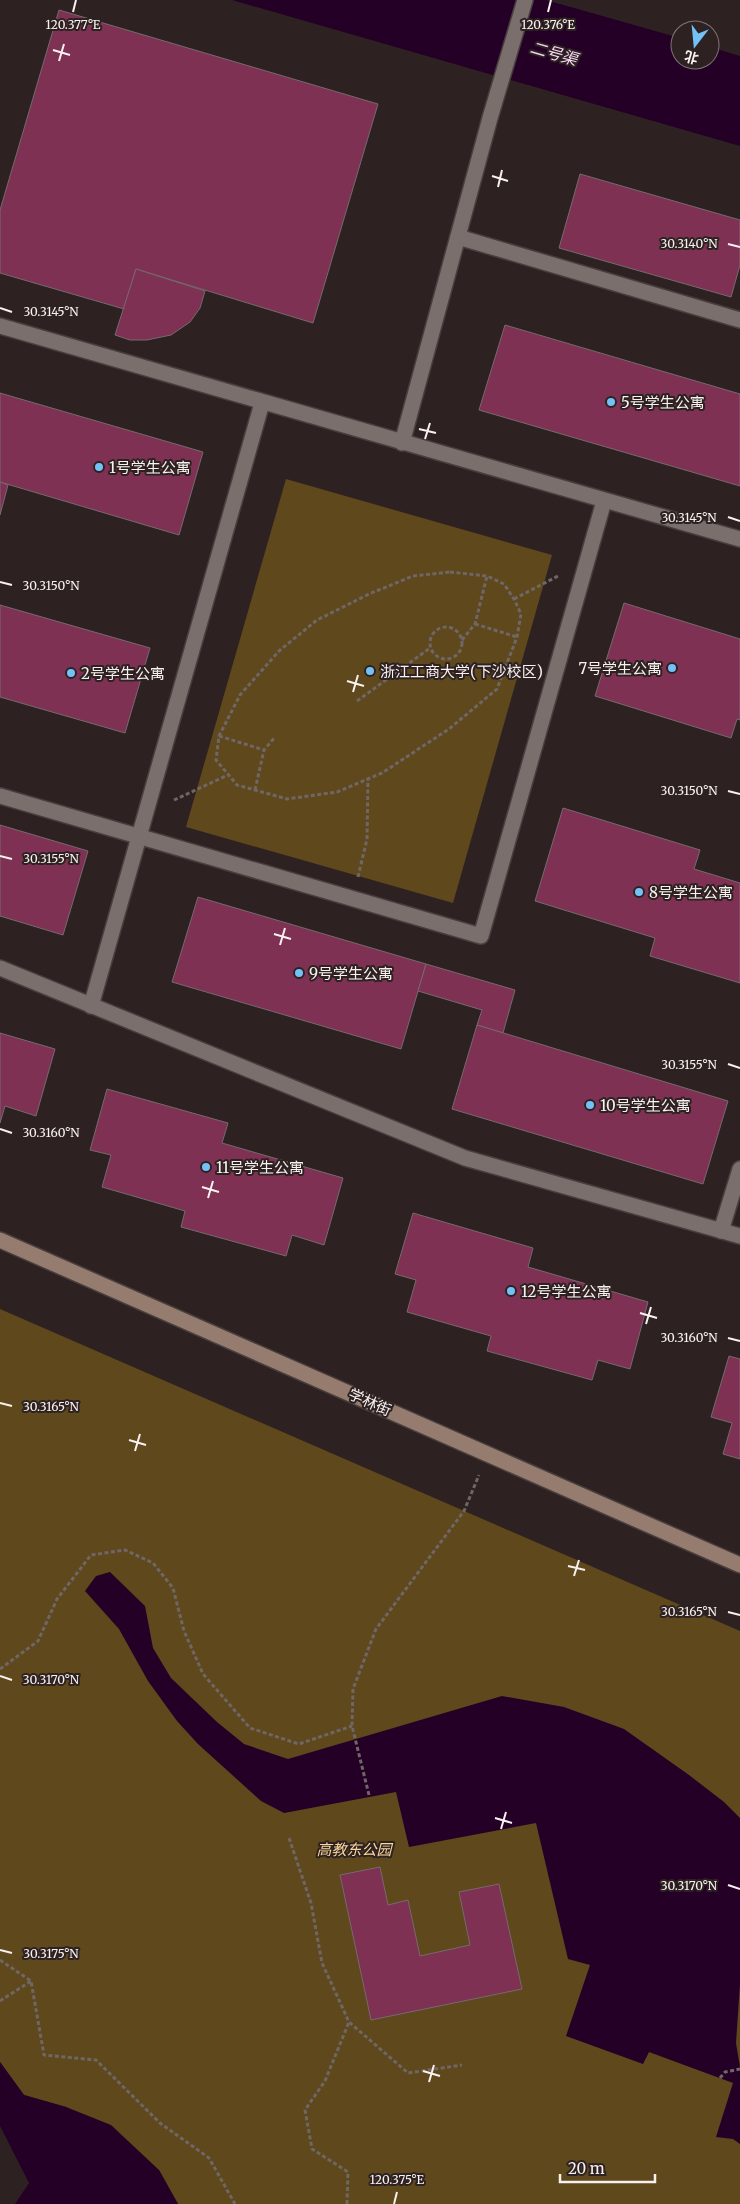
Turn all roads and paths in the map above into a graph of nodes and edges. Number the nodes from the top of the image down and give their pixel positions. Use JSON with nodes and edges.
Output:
{"nodes":[{"id":1,"x":525,"y":0,"type":"edge"},
{"id":2,"x":458,"y":237,"type":"junction"},
{"id":3,"x":740,"y":320,"type":"edge"},
{"id":4,"x":0,"y":326,"type":"edge"},
{"id":5,"x":262,"y":403,"type":"junction"},
{"id":6,"x":402,"y":443,"type":"junction"},
{"id":7,"x":604,"y":501,"type":"junction"},
{"id":8,"x":740,"y":539,"type":"edge"},
{"id":9,"x":587,"y":562,"type":"junction"},
{"id":10,"x":487,"y":576,"type":"junction"},
{"id":11,"x":514,"y":599,"type":"junction"},
{"id":12,"x":475,"y":624,"type":"junction"},
{"id":13,"x":517,"y":637,"type":"junction"},
{"id":14,"x":462,"y":640,"type":"junction"},
{"id":15,"x":430,"y":648,"type":"junction"},
{"id":16,"x":357,"y":701,"type":"dead end"},
{"id":17,"x":220,"y":736,"type":"junction"},
{"id":18,"x":275,"y":737,"type":"dead end"},
{"id":19,"x":264,"y":750,"type":"junction"},
{"id":20,"x":228,"y":775,"type":"junction"},
{"id":21,"x":368,"y":778,"type":"junction"},
{"id":22,"x":255,"y":790,"type":"junction"},
{"id":23,"x":0,"y":796,"type":"edge"},
{"id":24,"x":146,"y":812,"type":"junction"},
{"id":25,"x":139,"y":838,"type":"junction"},
{"id":26,"x":352,"y":899,"type":"junction"},
{"id":27,"x":0,"y":968,"type":"edge"},
{"id":28,"x":91,"y":1006,"type":"junction"},
{"id":29,"x":740,"y":1169,"type":"edge"},
{"id":30,"x":721,"y":1231,"type":"junction"},
{"id":31,"x":740,"y":1236,"type":"edge"},
{"id":32,"x":0,"y":1240,"type":"edge"},
{"id":33,"x":488,"y":1454,"type":"junction"},
{"id":34,"x":740,"y":1565,"type":"edge"},
{"id":35,"x":0,"y":1669,"type":"edge"},
{"id":36,"x":352,"y":1726,"type":"junction"},
{"id":37,"x":369,"y":1795,"type":"dead end"},
{"id":38,"x":289,"y":1838,"type":"dead end"},
{"id":39,"x":0,"y":1960,"type":"edge"},
{"id":40,"x":31,"y":1981,"type":"junction"},
{"id":41,"x":0,"y":2002,"type":"edge"},
{"id":42,"x":349,"y":2022,"type":"junction"},
{"id":43,"x":462,"y":2065,"type":"dead end"},
{"id":44,"x":740,"y":2069,"type":"edge"},
{"id":45,"x":720,"y":2078,"type":"dead end"},
{"id":46,"x":235,"y":2204,"type":"edge"},
{"id":47,"x":347,"y":2204,"type":"edge"}],
"edges":[{"from":1,"to":2,"type":"street"},
{"from":2,"to":3,"type":"street"},
{"from":2,"to":6,"type":"street"},
{"from":4,"to":5,"type":"street"},
{"from":5,"to":6,"type":"street"},
{"from":5,"to":24,"type":"street"},
{"from":6,"to":7,"type":"street"},
{"from":7,"to":8,"type":"street"},
{"from":7,"to":9,"type":"street"},
{"from":9,"to":11,"type":"path"},
{"from":9,"to":26,"type":"street"},
{"from":10,"to":11,"type":"path"},
{"from":10,"to":12,"type":"path"},
{"from":10,"to":17,"type":"path"},
{"from":11,"to":13,"type":"path"},
{"from":12,"to":13,"type":"path"},
{"from":12,"to":14,"type":"path"},
{"from":13,"to":21,"type":"path"},
{"from":14,"to":15,"type":"path"},
{"from":14,"to":15,"type":"path"},
{"from":15,"to":16,"type":"path"},
{"from":17,"to":19,"type":"path"},
{"from":17,"to":20,"type":"path"},
{"from":18,"to":19,"type":"path"},
{"from":19,"to":22,"type":"path"},
{"from":20,"to":22,"type":"path"},
{"from":20,"to":24,"type":"path"},
{"from":21,"to":22,"type":"path"},
{"from":21,"to":26,"type":"path"},
{"from":23,"to":25,"type":"street"},
{"from":24,"to":25,"type":"street"},
{"from":25,"to":26,"type":"street"},
{"from":25,"to":28,"type":"street"},
{"from":27,"to":28,"type":"street"},
{"from":28,"to":30,"type":"street"},
{"from":29,"to":30,"type":"street"},
{"from":30,"to":31,"type":"street"},
{"from":32,"to":33,"type":"main road","name":"学林街"},
{"from":33,"to":34,"type":"main road","name":"学林街"},
{"from":33,"to":36,"type":"path"},
{"from":35,"to":36,"type":"path"},
{"from":36,"to":37,"type":"path"},
{"from":38,"to":42,"type":"path"},
{"from":39,"to":40,"type":"path"},
{"from":40,"to":41,"type":"path"},
{"from":40,"to":46,"type":"path"},
{"from":42,"to":43,"type":"path"},
{"from":42,"to":47,"type":"path"},
{"from":44,"to":45,"type":"path"}]}
